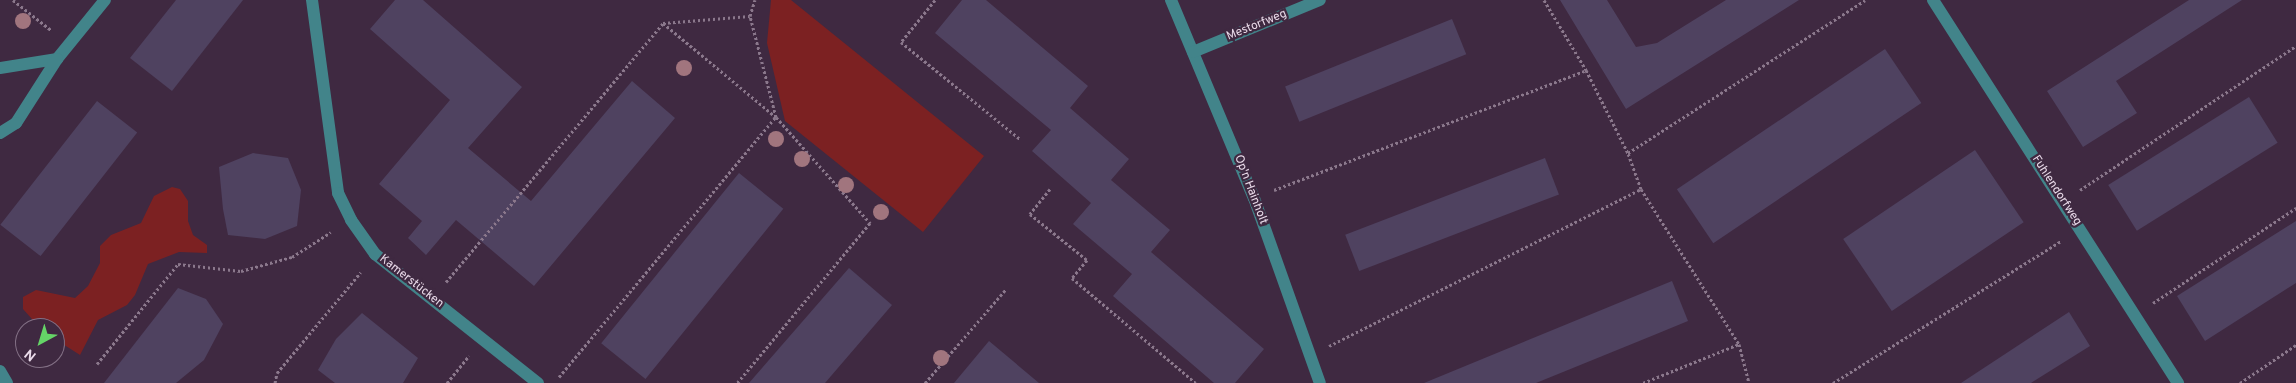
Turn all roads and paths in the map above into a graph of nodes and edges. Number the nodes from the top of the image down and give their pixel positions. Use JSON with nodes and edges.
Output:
{"nodes":[{"id":1,"x":13,"y":0,"type":"edge"},
{"id":2,"x":105,"y":0,"type":"edge"},
{"id":3,"x":312,"y":0,"type":"edge"},
{"id":4,"x":755,"y":0,"type":"edge"},
{"id":5,"x":935,"y":0,"type":"edge"},
{"id":6,"x":1171,"y":0,"type":"edge"},
{"id":7,"x":1320,"y":0,"type":"edge"},
{"id":8,"x":1544,"y":0,"type":"edge"},
{"id":9,"x":1865,"y":0,"type":"edge"},
{"id":10,"x":1933,"y":0,"type":"edge"},
{"id":11,"x":750,"y":16,"type":"junction"},
{"id":12,"x":663,"y":23,"type":"junction"},
{"id":13,"x":70,"y":44,"type":"junction"},
{"id":14,"x":2296,"y":46,"type":"edge"},
{"id":15,"x":1193,"y":52,"type":"junction"},
{"id":16,"x":57,"y":59,"type":"junction"},
{"id":17,"x":0,"y":68,"type":"edge"},
{"id":18,"x":1586,"y":70,"type":"junction"},
{"id":19,"x":776,"y":117,"type":"junction"},
{"id":20,"x":0,"y":133,"type":"edge"},
{"id":21,"x":1020,"y":139,"type":"dead end"},
{"id":22,"x":1628,"y":154,"type":"junction"},
{"id":23,"x":1050,"y":189,"type":"dead end"},
{"id":24,"x":1641,"y":189,"type":"junction"},
{"id":25,"x":1254,"y":198,"type":"junction"},
{"id":26,"x":2062,"y":202,"type":"junction"},
{"id":27,"x":2296,"y":208,"type":"edge"},
{"id":28,"x":351,"y":220,"type":"junction"},
{"id":29,"x":2080,"y":229,"type":"junction"},
{"id":30,"x":376,"y":254,"type":"junction"},
{"id":31,"x":1006,"y":289,"type":"dead end"},
{"id":32,"x":432,"y":299,"type":"junction"},
{"id":33,"x":2135,"y":314,"type":"junction"},
{"id":34,"x":482,"y":338,"type":"junction"},
{"id":35,"x":1739,"y":344,"type":"junction"},
{"id":36,"x":2296,"y":345,"type":"edge"},
{"id":37,"x":1309,"y":356,"type":"junction"},
{"id":38,"x":97,"y":364,"type":"dead end"},
{"id":39,"x":0,"y":371,"type":"edge"},
{"id":40,"x":273,"y":382,"type":"edge"},
{"id":41,"x":1751,"y":382,"type":"edge"},
{"id":42,"x":7,"y":383,"type":"edge"},
{"id":43,"x":447,"y":383,"type":"edge"},
{"id":44,"x":538,"y":383,"type":"edge"},
{"id":45,"x":553,"y":383,"type":"edge"},
{"id":46,"x":737,"y":383,"type":"edge"},
{"id":47,"x":925,"y":383,"type":"edge"},
{"id":48,"x":1196,"y":383,"type":"edge"},
{"id":49,"x":1320,"y":383,"type":"edge"},
{"id":50,"x":1643,"y":383,"type":"edge"},
{"id":51,"x":1833,"y":383,"type":"edge"},
{"id":52,"x":2178,"y":383,"type":"edge"},
{"id":53,"x":2240,"y":383,"type":"edge"}],
"edges":[{"from":1,"to":13,"type":"path"},
{"from":2,"to":13,"type":"street"},
{"from":3,"to":28,"type":"street","name":"Kamerstücken"},
{"from":4,"to":11,"type":"path"},
{"from":5,"to":21,"type":"path"},
{"from":6,"to":15,"type":"street","name":"Op'n Hainholt"},
{"from":7,"to":15,"type":"street","name":"Mestorfweg"},
{"from":8,"to":18,"type":"path"},
{"from":9,"to":22,"type":"path"},
{"from":10,"to":26,"type":"street","name":"Fuhlendorfweg"},
{"from":11,"to":12,"type":"path"},
{"from":11,"to":19,"type":"path"},
{"from":12,"to":19,"type":"path"},
{"from":12,"to":32,"type":"path"},
{"from":13,"to":16,"type":"street"},
{"from":14,"to":26,"type":"path"},
{"from":15,"to":25,"type":"street","name":"Op'n Hainholt"},
{"from":16,"to":17,"type":"street"},
{"from":16,"to":20,"type":"street"},
{"from":18,"to":22,"type":"path"},
{"from":18,"to":25,"type":"path"},
{"from":19,"to":45,"type":"path"},
{"from":19,"to":46,"type":"path"},
{"from":22,"to":24,"type":"path"},
{"from":23,"to":48,"type":"path"},
{"from":24,"to":35,"type":"path"},
{"from":24,"to":37,"type":"path"},
{"from":25,"to":37,"type":"street","name":"Op'n Hainholt"},
{"from":26,"to":29,"type":"street","name":"Fuhlendorfweg"},
{"from":27,"to":33,"type":"path"},
{"from":28,"to":30,"type":"street","name":"Kamerstücken"},
{"from":28,"to":38,"type":"path"},
{"from":29,"to":33,"type":"street","name":"Fuhlendorfweg"},
{"from":29,"to":51,"type":"path"},
{"from":30,"to":32,"type":"street","name":"Kamerstücken"},
{"from":30,"to":40,"type":"path"},
{"from":31,"to":47,"type":"path"},
{"from":32,"to":34,"type":"street","name":"Kamerstücken"},
{"from":33,"to":52,"type":"street","name":"Fuhlendorfweg"},
{"from":34,"to":43,"type":"path"},
{"from":34,"to":44,"type":"street","name":"Kamerstücken"},
{"from":35,"to":41,"type":"path"},
{"from":35,"to":50,"type":"path"},
{"from":36,"to":53,"type":"path"},
{"from":37,"to":49,"type":"street","name":"Op'n Hainholt"},
{"from":39,"to":42,"type":"street"}]}
